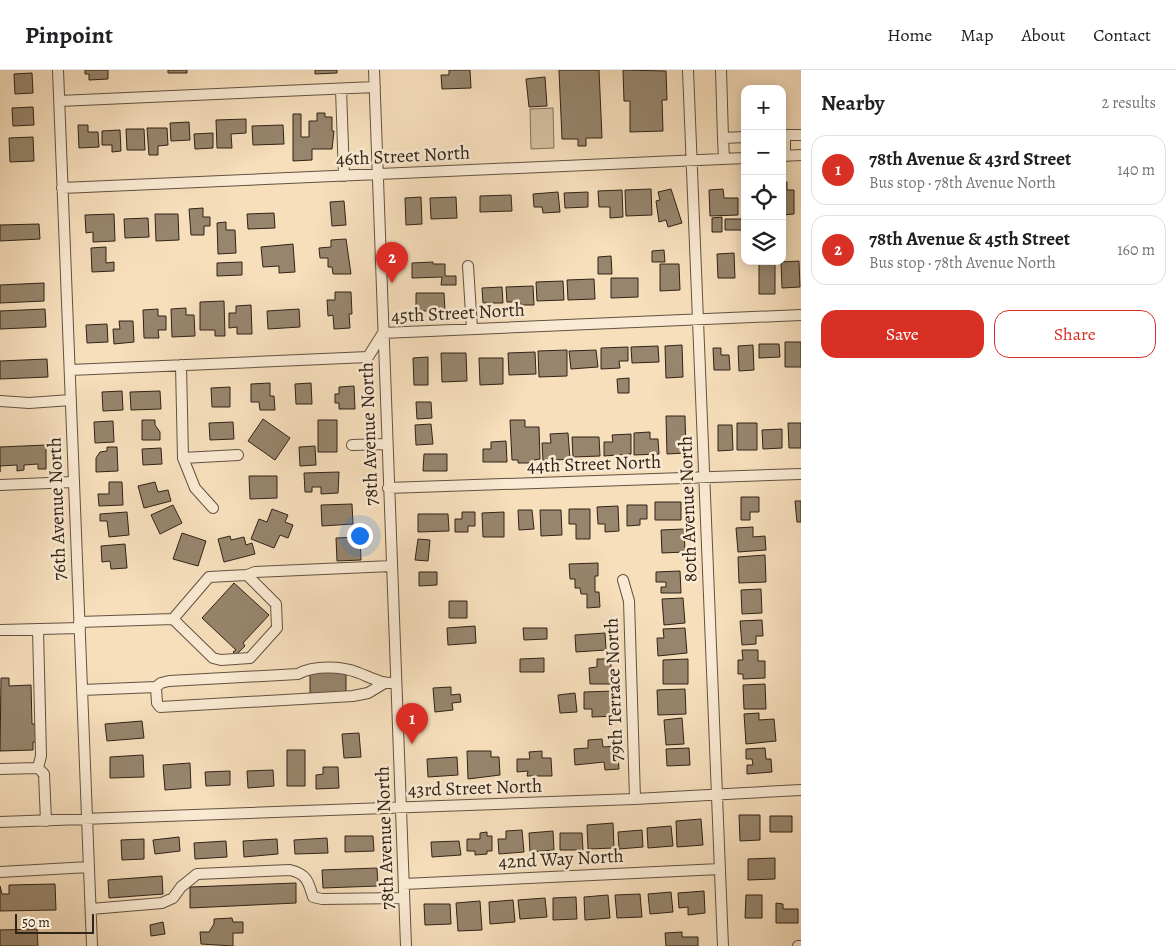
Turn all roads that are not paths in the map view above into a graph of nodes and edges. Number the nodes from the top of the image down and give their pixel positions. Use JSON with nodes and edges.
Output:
{"nodes":[{"id":1,"x":58,"y":70,"type":"edge"},
{"id":2,"x":374,"y":70,"type":"edge"},
{"id":3,"x":688,"y":70,"type":"edge"},
{"id":4,"x":721,"y":70,"type":"edge"},
{"id":5,"x":375,"y":87,"type":"junction"},
{"id":6,"x":342,"y":89,"type":"junction"},
{"id":7,"x":59,"y":100,"type":"junction"},
{"id":8,"x":801,"y":134,"type":"edge"},
{"id":9,"x":786,"y":135,"type":"edge"},
{"id":10,"x":741,"y":137,"type":"edge"},
{"id":11,"x":723,"y":138,"type":"junction"},
{"id":12,"x":801,"y":155,"type":"edge"},
{"id":13,"x":786,"y":156,"type":"edge"},
{"id":14,"x":741,"y":158,"type":"edge"},
{"id":15,"x":724,"y":159,"type":"junction"},
{"id":16,"x":692,"y":160,"type":"junction"},
{"id":17,"x":378,"y":174,"type":"junction"},
{"id":18,"x":344,"y":176,"type":"junction"},
{"id":19,"x":62,"y":188,"type":"junction"},
{"id":20,"x":468,"y":266,"type":"dead end"},
{"id":21,"x":801,"y":315,"type":"edge"},
{"id":22,"x":698,"y":319,"type":"junction"},
{"id":23,"x":472,"y":329,"type":"junction"},
{"id":24,"x":383,"y":333,"type":"junction"},
{"id":25,"x":181,"y":365,"type":"junction"},
{"id":26,"x":70,"y":370,"type":"junction"},
{"id":27,"x":71,"y":400,"type":"junction"},
{"id":28,"x":0,"y":401,"type":"edge"},
{"id":29,"x":387,"y":444,"type":"junction"},
{"id":30,"x":352,"y":445,"type":"dead end"},
{"id":31,"x":238,"y":455,"type":"dead end"},
{"id":32,"x":183,"y":458,"type":"junction"},
{"id":33,"x":801,"y":474,"type":"edge"},
{"id":34,"x":704,"y":478,"type":"junction"},
{"id":35,"x":74,"y":482,"type":"junction"},
{"id":36,"x":0,"y":485,"type":"edge"},
{"id":37,"x":388,"y":488,"type":"junction"},
{"id":38,"x":213,"y":508,"type":"dead end"},
{"id":39,"x":392,"y":566,"type":"junction"},
{"id":40,"x":247,"y":575,"type":"junction"},
{"id":41,"x":623,"y":580,"type":"dead end"},
{"id":42,"x":173,"y":619,"type":"junction"},
{"id":43,"x":80,"y":625,"type":"junction"},
{"id":44,"x":0,"y":630,"type":"edge"},
{"id":45,"x":38,"y":630,"type":"junction"},
{"id":46,"x":396,"y":683,"type":"junction"},
{"id":47,"x":383,"y":684,"type":"junction"},
{"id":48,"x":156,"y":687,"type":"junction"},
{"id":49,"x":82,"y":690,"type":"junction"},
{"id":50,"x":38,"y":768,"type":"junction"},
{"id":51,"x":0,"y":769,"type":"edge"},
{"id":52,"x":801,"y":790,"type":"edge"},
{"id":53,"x":717,"y":793,"type":"junction"},
{"id":54,"x":635,"y":799,"type":"junction"},
{"id":55,"x":401,"y":808,"type":"junction"},
{"id":56,"x":87,"y":820,"type":"junction"},
{"id":57,"x":46,"y":821,"type":"junction"},
{"id":58,"x":0,"y":822,"type":"edge"},
{"id":59,"x":89,"y":867,"type":"junction"},
{"id":60,"x":720,"y":869,"type":"junction"},
{"id":61,"x":0,"y":872,"type":"edge"},
{"id":62,"x":404,"y":884,"type":"junction"},
{"id":63,"x":404,"y":898,"type":"junction"},
{"id":64,"x":91,"y":909,"type":"junction"},
{"id":65,"x":92,"y":946,"type":"edge"},
{"id":66,"x":406,"y":946,"type":"edge"},
{"id":67,"x":723,"y":946,"type":"edge"}],
"edges":[{"from":1,"to":7,"type":"street","name":"76th Avenue North"},
{"from":2,"to":5,"type":"street","name":"78th Avenue North"},
{"from":3,"to":16,"type":"street","name":"80th Avenue North"},
{"from":4,"to":11,"type":"street"},
{"from":5,"to":6,"type":"street"},
{"from":5,"to":17,"type":"street","name":"78th Avenue North"},
{"from":6,"to":7,"type":"street"},
{"from":6,"to":18,"type":"street"},
{"from":7,"to":19,"type":"street","name":"76th Avenue North"},
{"from":8,"to":9,"type":"street"},
{"from":10,"to":11,"type":"street"},
{"from":11,"to":15,"type":"street"},
{"from":12,"to":13,"type":"street"},
{"from":14,"to":15,"type":"street","name":"46th Street North"},
{"from":15,"to":16,"type":"street","name":"46th Street North"},
{"from":16,"to":17,"type":"street","name":"46th Street North"},
{"from":16,"to":22,"type":"street","name":"80th Avenue North"},
{"from":17,"to":18,"type":"street","name":"46th Street North"},
{"from":17,"to":24,"type":"street","name":"78th Avenue North"},
{"from":18,"to":19,"type":"street","name":"46th Street North"},
{"from":19,"to":26,"type":"street","name":"76th Avenue North"},
{"from":20,"to":23,"type":"street"},
{"from":21,"to":22,"type":"street","name":"45th Street North"},
{"from":22,"to":23,"type":"street","name":"45th Street North"},
{"from":22,"to":34,"type":"street","name":"80th Avenue North"},
{"from":23,"to":24,"type":"street","name":"45th Street North"},
{"from":24,"to":25,"type":"street","name":"45th Street North"},
{"from":24,"to":29,"type":"street","name":"78th Avenue North"},
{"from":25,"to":26,"type":"street","name":"45th Street North"},
{"from":25,"to":32,"type":"street"},
{"from":26,"to":27,"type":"street","name":"76th Avenue North"},
{"from":27,"to":28,"type":"street"},
{"from":27,"to":35,"type":"street","name":"76th Avenue North"},
{"from":29,"to":30,"type":"street"},
{"from":29,"to":37,"type":"street","name":"78th Avenue North"},
{"from":31,"to":32,"type":"street"},
{"from":32,"to":38,"type":"street"},
{"from":33,"to":34,"type":"street","name":"44th Street North"},
{"from":34,"to":37,"type":"street","name":"44th Street North"},
{"from":34,"to":53,"type":"street","name":"80th Avenue North"},
{"from":35,"to":36,"type":"street"},
{"from":35,"to":43,"type":"street","name":"76th Avenue North"},
{"from":37,"to":39,"type":"street","name":"78th Avenue North"},
{"from":39,"to":40,"type":"street"},
{"from":39,"to":46,"type":"street","name":"78th Avenue North"},
{"from":40,"to":42,"type":"street"},
{"from":40,"to":42,"type":"street"},
{"from":41,"to":54,"type":"street","name":"79th Terrace North"},
{"from":42,"to":43,"type":"street"},
{"from":43,"to":45,"type":"street"},
{"from":43,"to":49,"type":"street","name":"76th Avenue North"},
{"from":44,"to":45,"type":"street"},
{"from":45,"to":50,"type":"street"},
{"from":46,"to":47,"type":"street"},
{"from":46,"to":55,"type":"street","name":"78th Avenue North"},
{"from":47,"to":48,"type":"street"},
{"from":47,"to":48,"type":"street"},
{"from":48,"to":49,"type":"street"},
{"from":49,"to":56,"type":"street","name":"76th Avenue North"},
{"from":50,"to":51,"type":"street"},
{"from":50,"to":57,"type":"street"},
{"from":52,"to":53,"type":"street","name":"43rd Street North"},
{"from":53,"to":54,"type":"street","name":"43rd Street North"},
{"from":53,"to":60,"type":"street","name":"80th Avenue North"},
{"from":54,"to":55,"type":"street","name":"43rd Street North"},
{"from":55,"to":56,"type":"street","name":"43rd Street North"},
{"from":55,"to":62,"type":"street","name":"78th Avenue North"},
{"from":56,"to":57,"type":"street","name":"43rd Street North"},
{"from":56,"to":59,"type":"street","name":"76th Avenue North"},
{"from":57,"to":58,"type":"street","name":"43rd Street North"},
{"from":59,"to":61,"type":"street"},
{"from":59,"to":64,"type":"street","name":"76th Avenue North"},
{"from":60,"to":62,"type":"street","name":"42nd Way North"},
{"from":60,"to":67,"type":"street","name":"80th Avenue North"},
{"from":62,"to":63,"type":"street","name":"78th Avenue North"},
{"from":63,"to":64,"type":"street"},
{"from":63,"to":66,"type":"street","name":"78th Avenue North"},
{"from":64,"to":65,"type":"street","name":"76th Avenue North"}]}
